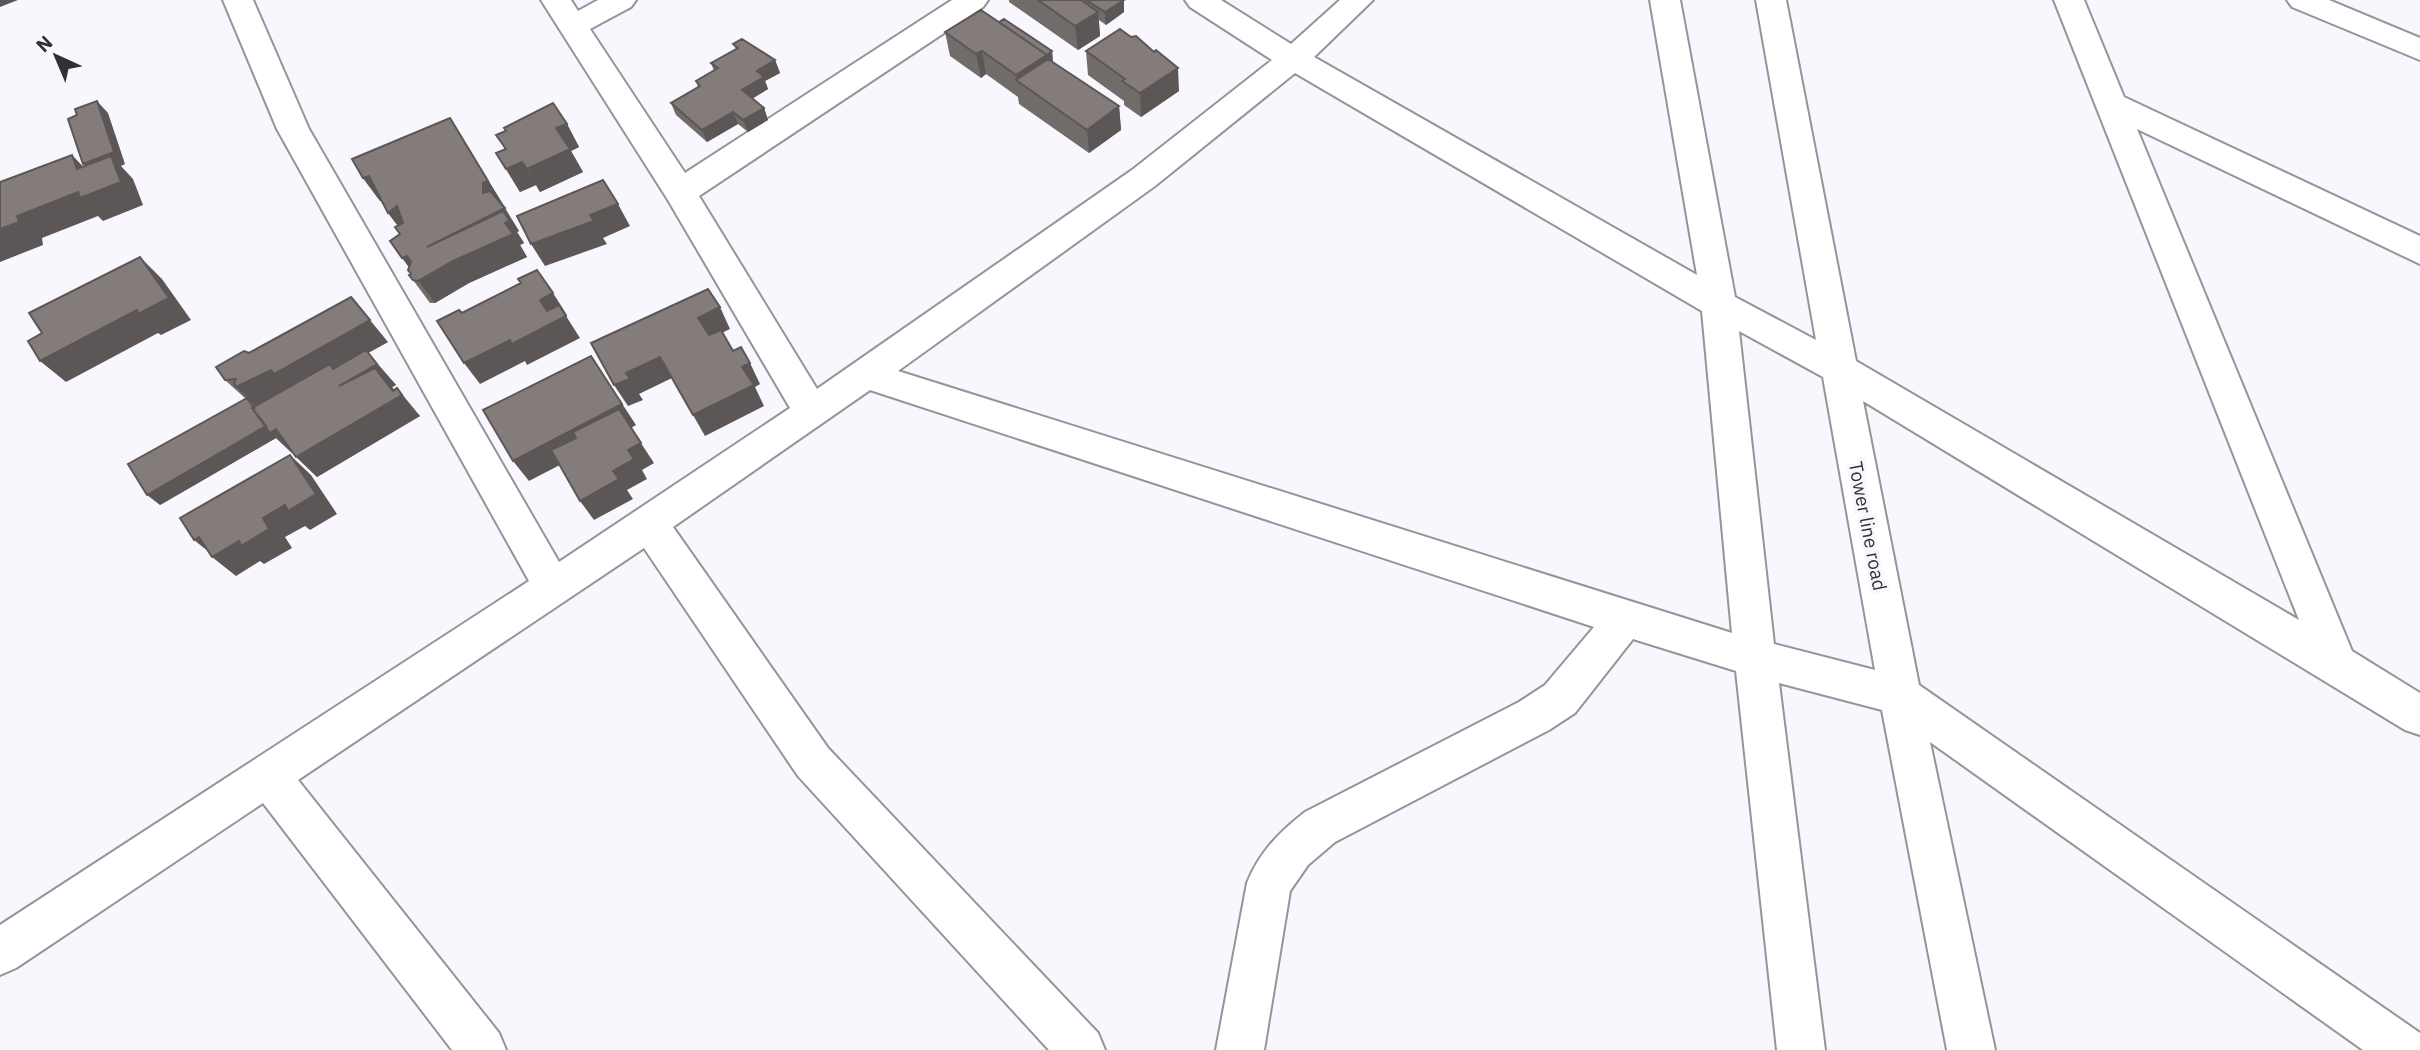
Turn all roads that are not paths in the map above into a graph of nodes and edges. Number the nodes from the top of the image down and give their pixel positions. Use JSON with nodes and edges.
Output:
{"nodes":[{"id":1,"x":238,"y":0,"type":"edge"},
{"id":2,"x":621,"y":0,"type":"edge"},
{"id":3,"x":973,"y":0,"type":"edge"},
{"id":4,"x":1200,"y":0,"type":"edge"},
{"id":5,"x":1358,"y":0,"type":"edge"},
{"id":6,"x":1665,"y":0,"type":"edge"},
{"id":7,"x":1770,"y":0,"type":"edge"},
{"id":8,"x":2069,"y":0,"type":"edge"},
{"id":9,"x":2302,"y":0,"type":"edge"},
{"id":10,"x":565,"y":13,"type":"edge"},
{"id":11,"x":2420,"y":50,"type":"edge"},
{"id":12,"x":1295,"y":60,"type":"junction"},
{"id":13,"x":2111,"y":104,"type":"junction"},
{"id":14,"x":680,"y":192,"type":"junction"},
{"id":15,"x":2420,"y":251,"type":"edge"},
{"id":16,"x":1719,"y":304,"type":"junction"},
{"id":17,"x":1838,"y":368,"type":"junction"},
{"id":18,"x":867,"y":374,"type":"junction"},
{"id":19,"x":811,"y":412,"type":"junction"},
{"id":20,"x":649,"y":524,"type":"junction"},
{"id":21,"x":553,"y":587,"type":"junction"},
{"id":22,"x":1625,"y":619,"type":"junction"},
{"id":23,"x":1755,"y":659,"type":"junction"},
{"id":24,"x":2337,"y":664,"type":"junction"},
{"id":25,"x":1900,"y":696,"type":"junction"},
{"id":26,"x":2420,"y":716,"type":"edge"},
{"id":27,"x":267,"y":774,"type":"junction"},
{"id":28,"x":0,"y":952,"type":"edge"},
{"id":29,"x":482,"y":1050,"type":"edge"},
{"id":30,"x":1082,"y":1050,"type":"edge"},
{"id":31,"x":1240,"y":1050,"type":"edge"},
{"id":32,"x":1801,"y":1050,"type":"edge"},
{"id":33,"x":1971,"y":1050,"type":"edge"},
{"id":34,"x":2404,"y":1050,"type":"edge"}],
"edges":[{"from":1,"to":21,"type":"street"},
{"from":2,"to":10,"type":"street"},
{"from":3,"to":14,"type":"street"},
{"from":4,"to":12,"type":"street"},
{"from":5,"to":12,"type":"street"},
{"from":6,"to":16,"type":"street"},
{"from":7,"to":17,"type":"street","name":"Tower line road"},
{"from":8,"to":13,"type":"street"},
{"from":9,"to":11,"type":"street"},
{"from":10,"to":14,"type":"street"},
{"from":12,"to":16,"type":"street"},
{"from":12,"to":18,"type":"street"},
{"from":13,"to":15,"type":"street"},
{"from":13,"to":24,"type":"street"},
{"from":14,"to":19,"type":"street"},
{"from":16,"to":17,"type":"street"},
{"from":16,"to":23,"type":"street"},
{"from":17,"to":24,"type":"street"},
{"from":17,"to":25,"type":"street","name":"Tower line road"},
{"from":18,"to":19,"type":"street"},
{"from":18,"to":22,"type":"street"},
{"from":19,"to":20,"type":"street"},
{"from":20,"to":21,"type":"street"},
{"from":20,"to":30,"type":"street"},
{"from":21,"to":27,"type":"street"},
{"from":22,"to":23,"type":"street"},
{"from":22,"to":31,"type":"street"},
{"from":23,"to":25,"type":"street"},
{"from":23,"to":32,"type":"street"},
{"from":24,"to":26,"type":"street"},
{"from":25,"to":33,"type":"street","name":"Tower line road"},
{"from":25,"to":34,"type":"street"},
{"from":27,"to":28,"type":"street"},
{"from":27,"to":29,"type":"street"}]}
